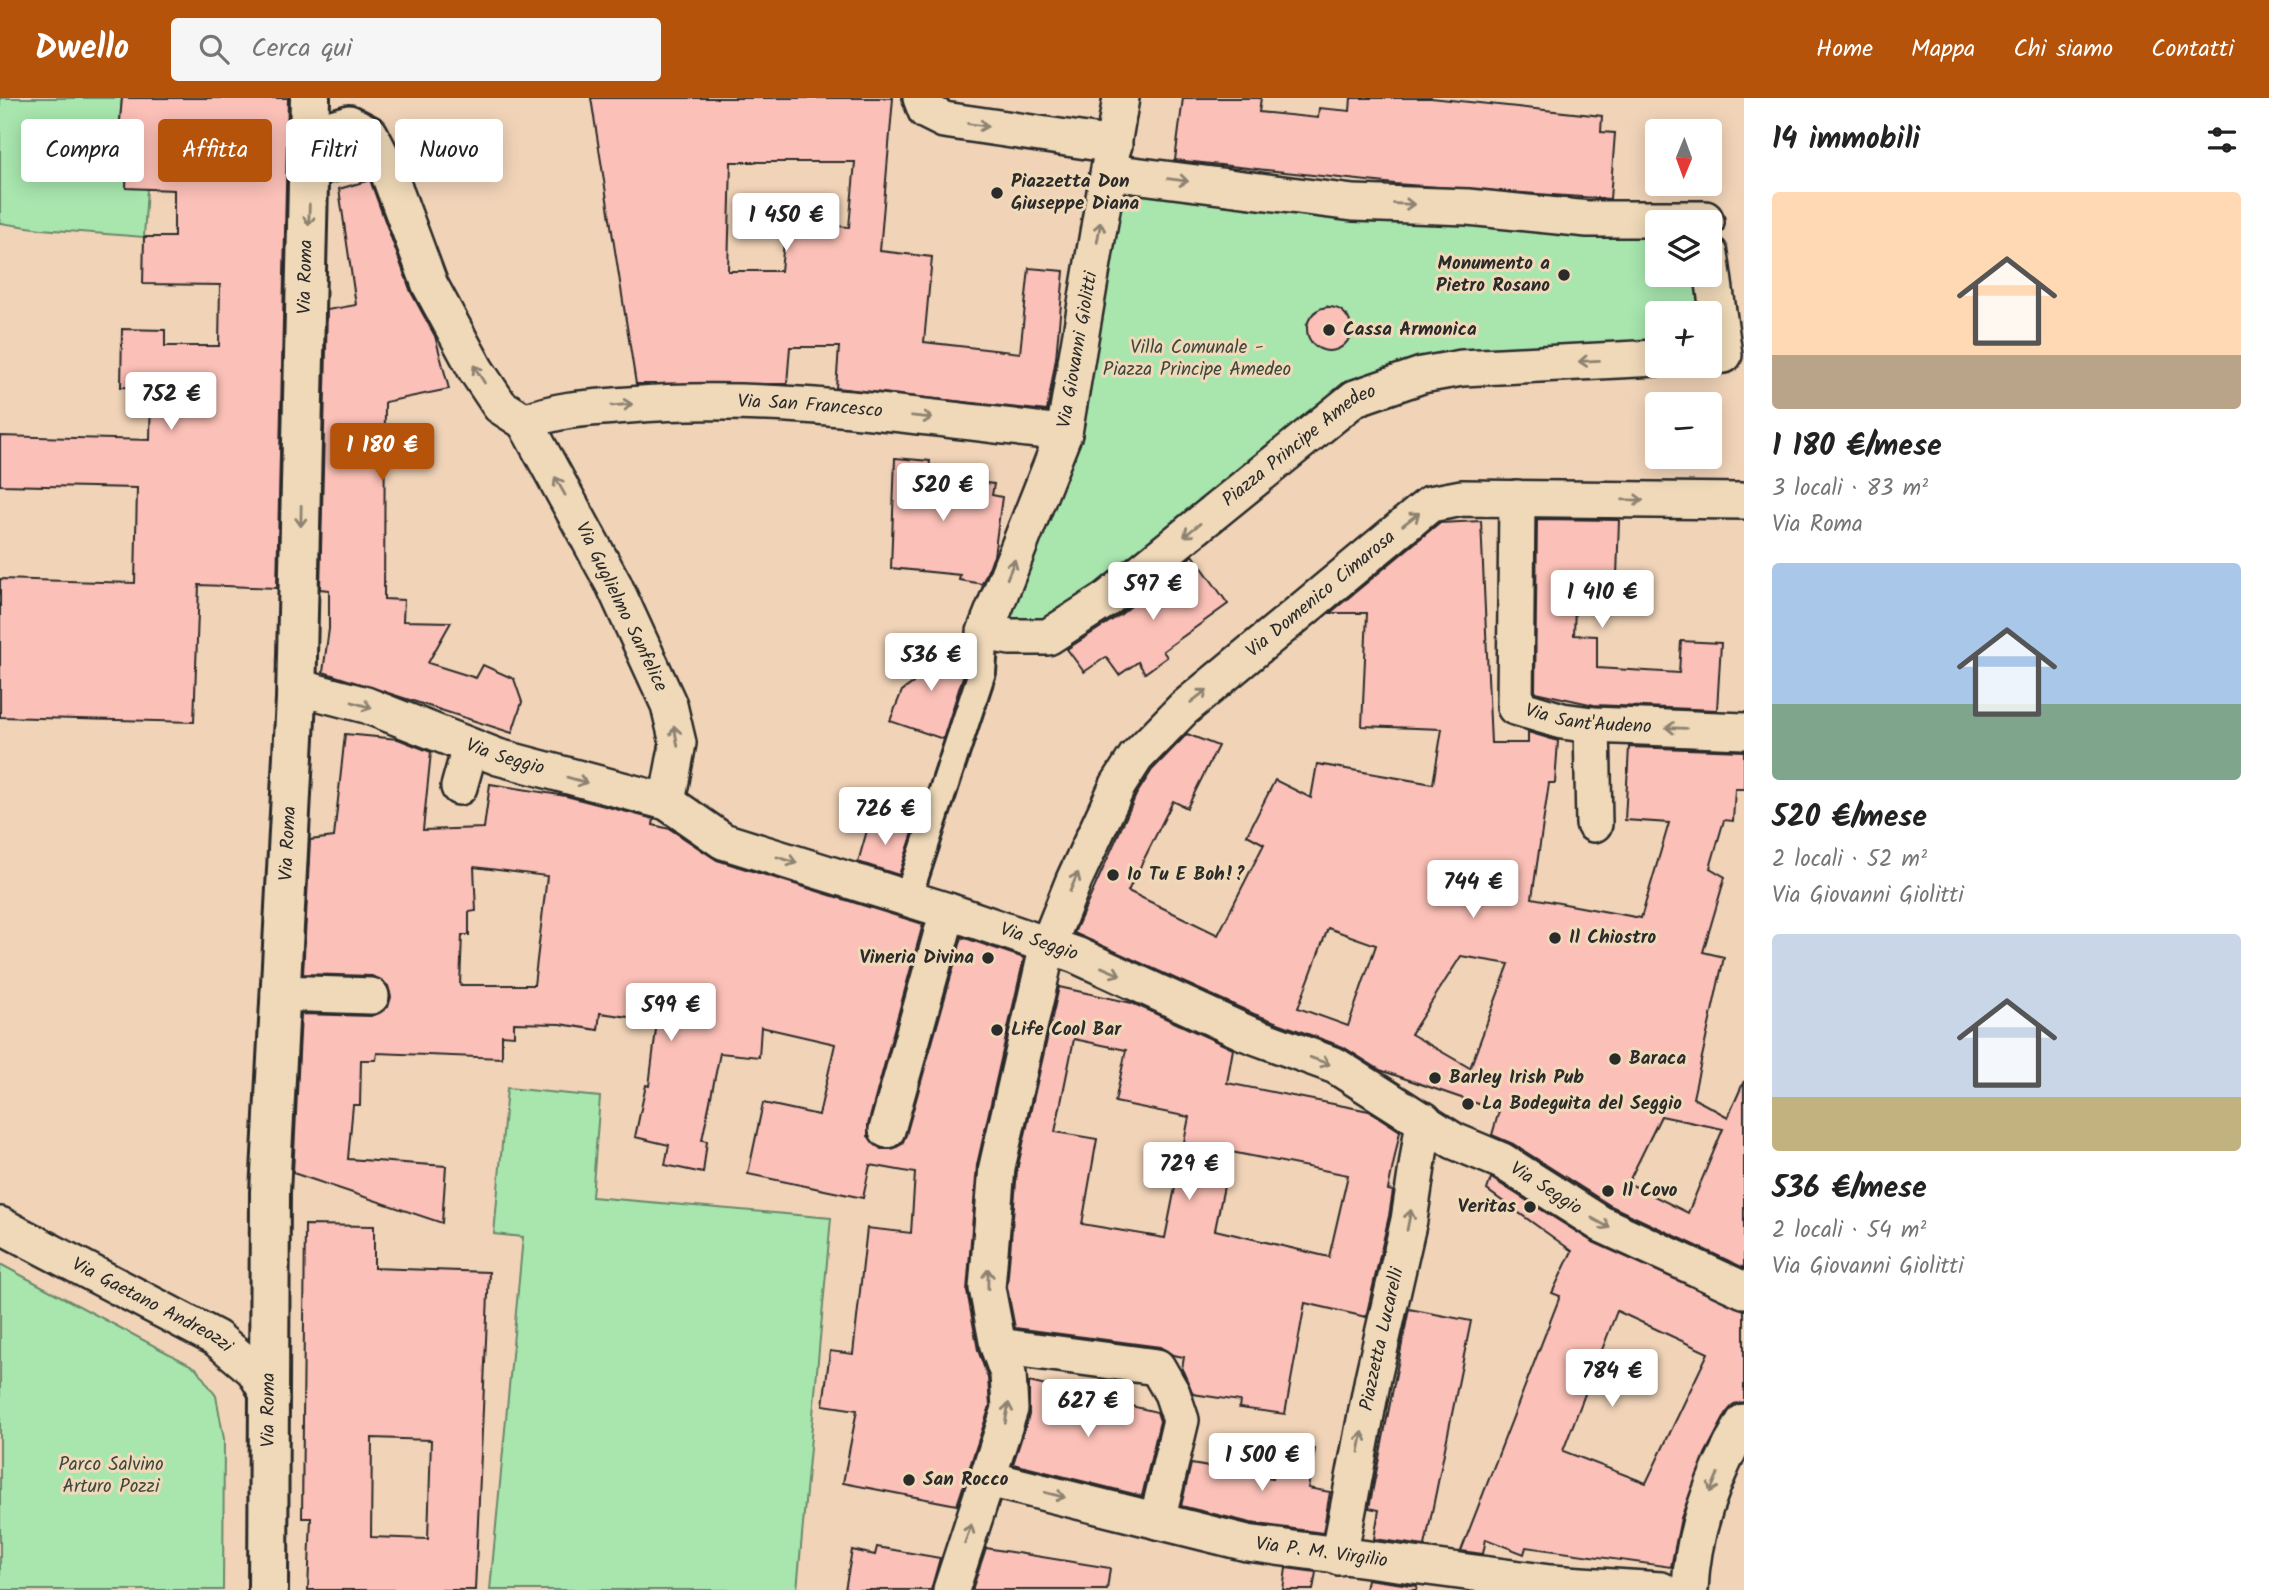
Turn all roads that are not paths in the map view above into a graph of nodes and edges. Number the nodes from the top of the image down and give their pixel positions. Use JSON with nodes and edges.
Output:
{"nodes":[{"id":1,"x":921,"y":98,"type":"edge"},
{"id":2,"x":1121,"y":98,"type":"edge"},
{"id":3,"x":311,"y":116,"type":"edge"},
{"id":4,"x":1112,"y":158,"type":"junction"},
{"id":5,"x":1645,"y":219,"type":"edge"},
{"id":6,"x":1715,"y":287,"type":"edge"},
{"id":7,"x":1726,"y":354,"type":"edge"},
{"id":8,"x":1645,"y":359,"type":"edge"},
{"id":9,"x":540,"y":416,"type":"junction"},
{"id":10,"x":1064,"y":433,"type":"junction"},
{"id":11,"x":1517,"y":498,"type":"junction"},
{"id":12,"x":1744,"y":501,"type":"edge"},
{"id":13,"x":985,"y":632,"type":"junction"},
{"id":14,"x":297,"y":687,"type":"junction"},
{"id":15,"x":1592,"y":725,"type":"junction"},
{"id":16,"x":1744,"y":731,"type":"edge"},
{"id":17,"x":470,"y":748,"type":"junction"},
{"id":18,"x":460,"y":787,"type":"dead end"},
{"id":19,"x":667,"y":802,"type":"junction"},
{"id":20,"x":1594,"y":824,"type":"dead end"},
{"id":21,"x":907,"y":900,"type":"junction"},
{"id":22,"x":948,"y":911,"type":"junction"},
{"id":23,"x":1048,"y":945,"type":"junction"},
{"id":24,"x":279,"y":993,"type":"junction"},
{"id":25,"x":372,"y":996,"type":"dead end"},
{"id":26,"x":1424,"y":1120,"type":"junction"},
{"id":27,"x":887,"y":1130,"type":"dead end"},
{"id":28,"x":0,"y":1226,"type":"edge"},
{"id":29,"x":0,"y":1246,"type":"edge"},
{"id":30,"x":1744,"y":1290,"type":"edge"},
{"id":31,"x":998,"y":1346,"type":"junction"},
{"id":32,"x":227,"y":1349,"type":"junction"},
{"id":33,"x":271,"y":1399,"type":"junction"},
{"id":34,"x":1744,"y":1422,"type":"edge"},
{"id":35,"x":989,"y":1479,"type":"junction"},
{"id":36,"x":1157,"y":1521,"type":"junction"},
{"id":37,"x":1339,"y":1557,"type":"junction"},
{"id":38,"x":268,"y":1590,"type":"edge"},
{"id":39,"x":951,"y":1590,"type":"edge"},
{"id":40,"x":1661,"y":1590,"type":"edge"},
{"id":41,"x":1690,"y":1590,"type":"edge"}],
"edges":[{"from":1,"to":4,"type":"street","one_way":true},
{"from":2,"to":4,"type":"street","name":"Via Giovanni Giolitti"},
{"from":9,"to":3,"type":"street","name":"Via Guglielmo Sanfelice","one_way":true},
{"from":3,"to":14,"type":"street","name":"Via Roma","one_way":true},
{"from":4,"to":5,"type":"street","one_way":true},
{"from":10,"to":4,"type":"street","name":"Via Giovanni Giolitti","one_way":true},
{"from":6,"to":7,"type":"street"},
{"from":8,"to":13,"type":"street","name":"Piazza Principe Amedeo","one_way":true},
{"from":9,"to":10,"type":"street","name":"Via San Francesco","one_way":true},
{"from":19,"to":9,"type":"street","name":"Via Guglielmo Sanfelice","one_way":true},
{"from":13,"to":10,"type":"street","name":"Via Giovanni Giolitti","one_way":true},
{"from":11,"to":12,"type":"street","name":"Via Domenico Cimarosa","one_way":true},
{"from":11,"to":15,"type":"street","name":"Via Sant'Audeno"},
{"from":23,"to":11,"type":"street","name":"Via Domenico Cimarosa","one_way":true},
{"from":13,"to":21,"type":"street"},
{"from":14,"to":17,"type":"street","name":"Via Seggio","one_way":true},
{"from":14,"to":24,"type":"street","name":"Via Roma"},
{"from":16,"to":15,"type":"street","name":"Via Sant'Audeno","one_way":true},
{"from":15,"to":20,"type":"street"},
{"from":17,"to":18,"type":"street"},
{"from":17,"to":19,"type":"street","name":"Via Seggio","one_way":true},
{"from":19,"to":21,"type":"street","name":"Via Seggio","one_way":true},
{"from":21,"to":22,"type":"street","name":"Via Seggio"},
{"from":22,"to":23,"type":"street","name":"Via Seggio"},
{"from":22,"to":27,"type":"street"},
{"from":23,"to":26,"type":"street","name":"Via Seggio","one_way":true},
{"from":31,"to":23,"type":"street","name":"Via Domenico Cimarosa","one_way":true},
{"from":24,"to":25,"type":"street"},
{"from":24,"to":33,"type":"street","name":"Via Roma"},
{"from":26,"to":30,"type":"street","name":"Via Seggio","one_way":true},
{"from":37,"to":26,"type":"street","name":"Piazzetta Lucarelli","one_way":true},
{"from":28,"to":32,"type":"street","name":"Via Gaetano Andreozzi"},
{"from":29,"to":32,"type":"street","name":"Via Gaetano Andreozzi"},
{"from":35,"to":31,"type":"street","name":"Via Domenico Cimarosa","one_way":true},
{"from":31,"to":36,"type":"street"},
{"from":32,"to":33,"type":"street"},
{"from":33,"to":38,"type":"street","name":"Via Roma"},
{"from":34,"to":41,"type":"street","one_way":true},
{"from":35,"to":36,"type":"street","name":"Via P. M. Virgilio","one_way":true},
{"from":39,"to":35,"type":"street","name":"Via Domenico Cimarosa","one_way":true},
{"from":36,"to":37,"type":"street","name":"Via P. M. Virgilio"},
{"from":37,"to":40,"type":"street","name":"Via P. M. Virgilio"}]}
